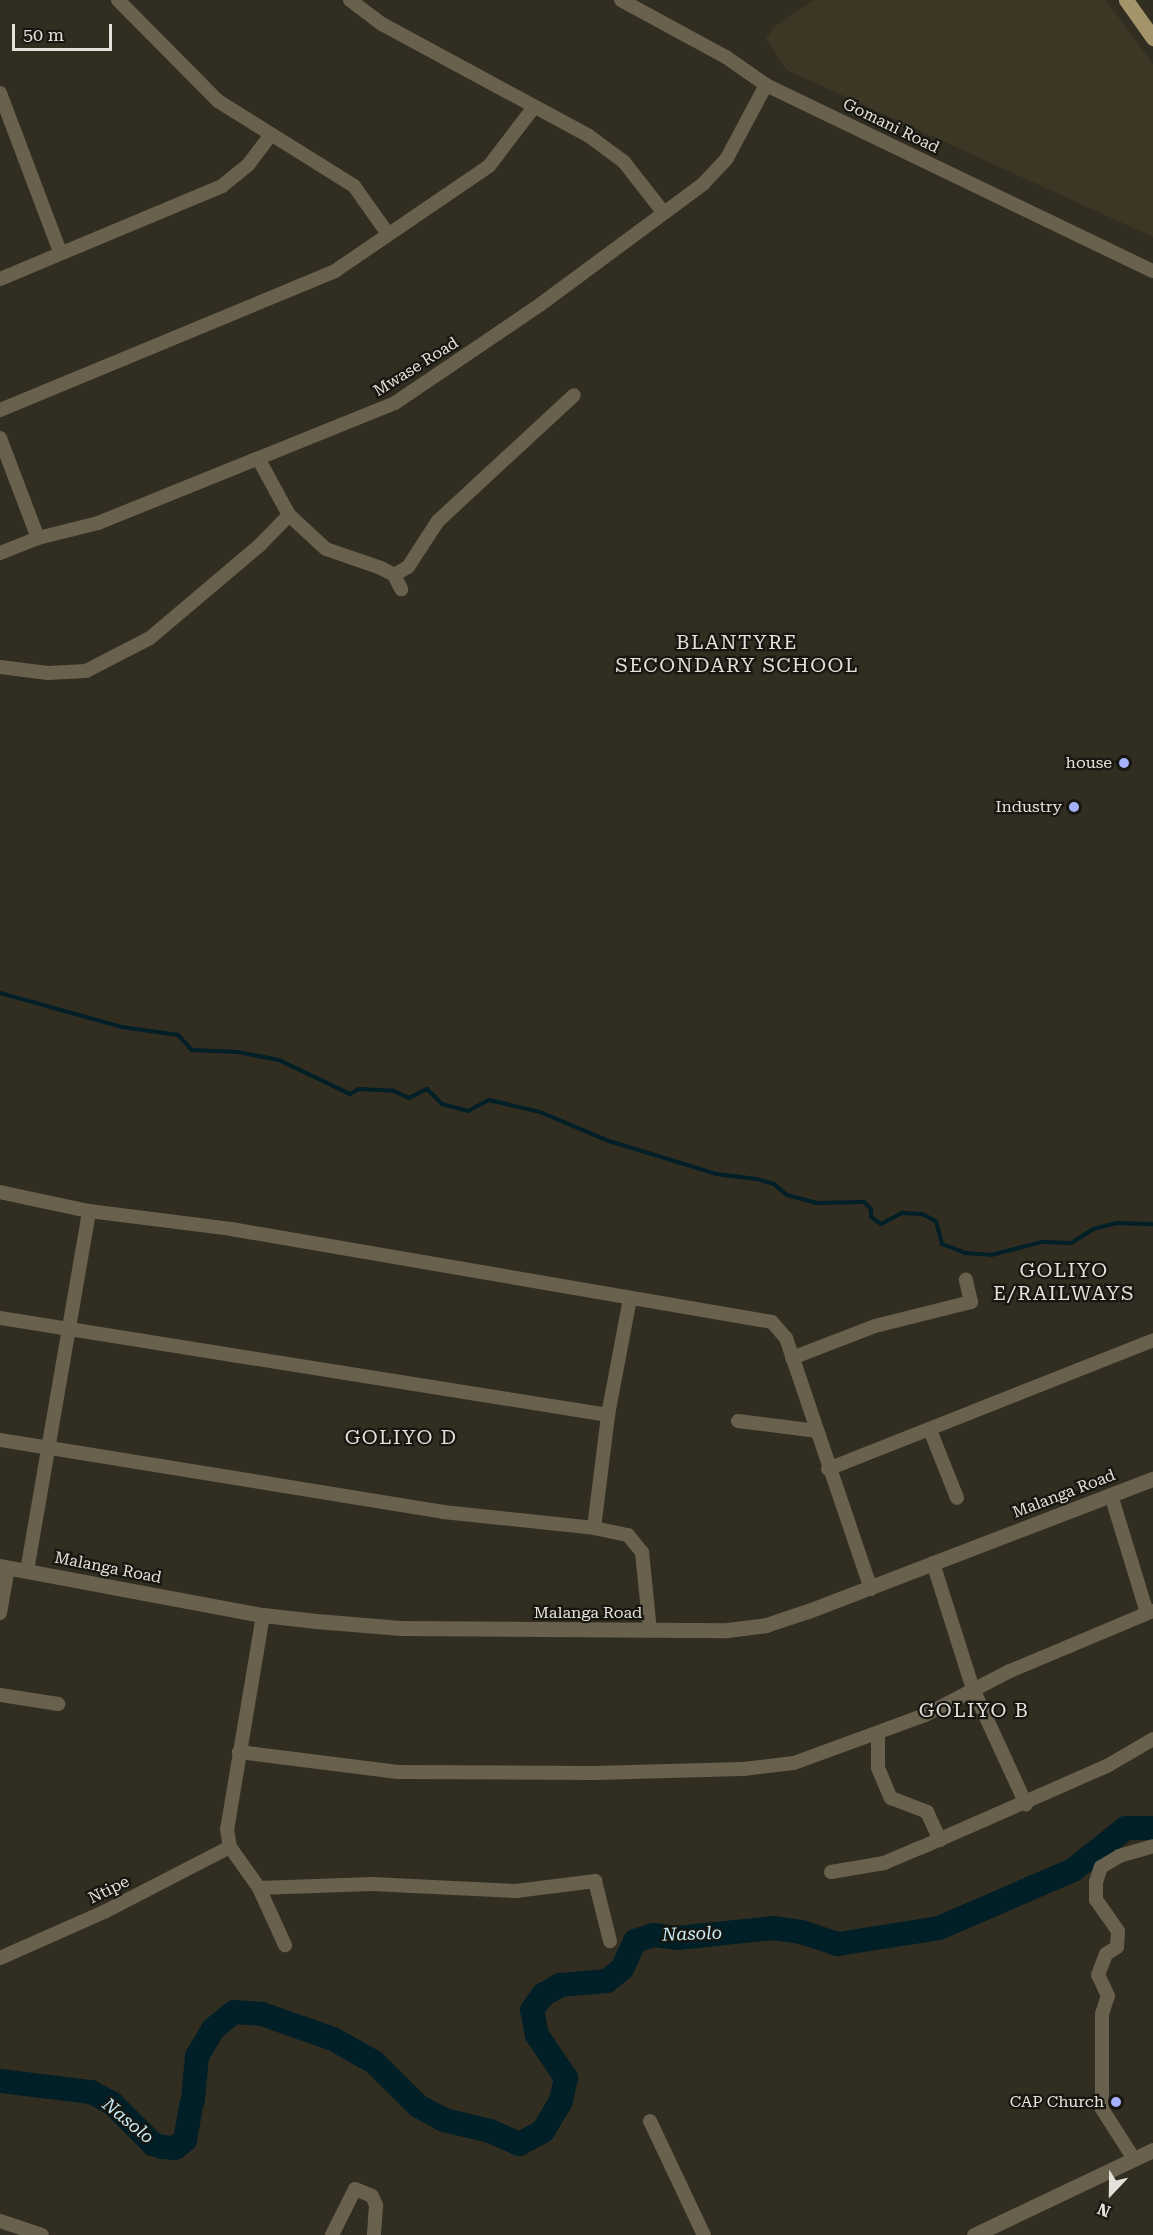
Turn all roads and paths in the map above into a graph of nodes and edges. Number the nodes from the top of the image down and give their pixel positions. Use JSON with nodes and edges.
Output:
{"nodes":[{"id":1,"x":118,"y":0,"type":"edge"},
{"id":2,"x":350,"y":0,"type":"edge"},
{"id":3,"x":621,"y":0,"type":"edge"},
{"id":4,"x":1126,"y":0,"type":"edge"},
{"id":5,"x":1153,"y":38,"type":"edge"},
{"id":6,"x":766,"y":85,"type":"junction"},
{"id":7,"x":0,"y":93,"type":"edge"},
{"id":8,"x":534,"y":107,"type":"junction"},
{"id":9,"x":270,"y":136,"type":"junction"},
{"id":10,"x":663,"y":212,"type":"junction"},
{"id":11,"x":388,"y":234,"type":"junction"},
{"id":12,"x":60,"y":252,"type":"junction"},
{"id":13,"x":1153,"y":271,"type":"edge"},
{"id":14,"x":0,"y":279,"type":"edge"},
{"id":15,"x":574,"y":395,"type":"dead end"},
{"id":16,"x":0,"y":410,"type":"edge"},
{"id":17,"x":0,"y":438,"type":"edge"},
{"id":18,"x":259,"y":460,"type":"junction"},
{"id":19,"x":289,"y":514,"type":"junction"},
{"id":20,"x":38,"y":538,"type":"junction"},
{"id":21,"x":0,"y":553,"type":"edge"},
{"id":22,"x":394,"y":575,"type":"junction"},
{"id":23,"x":401,"y":589,"type":"dead end"},
{"id":24,"x":0,"y":667,"type":"edge"},
{"id":25,"x":0,"y":1192,"type":"edge"},
{"id":26,"x":89,"y":1211,"type":"junction"},
{"id":27,"x":966,"y":1280,"type":"dead end"},
{"id":28,"x":630,"y":1299,"type":"junction"},
{"id":29,"x":0,"y":1318,"type":"edge"},
{"id":30,"x":69,"y":1328,"type":"junction"},
{"id":31,"x":1153,"y":1340,"type":"edge"},
{"id":32,"x":792,"y":1358,"type":"junction"},
{"id":33,"x":608,"y":1415,"type":"junction"},
{"id":34,"x":738,"y":1421,"type":"dead end"},
{"id":35,"x":930,"y":1430,"type":"junction"},
{"id":36,"x":817,"y":1431,"type":"junction"},
{"id":37,"x":0,"y":1440,"type":"edge"},
{"id":38,"x":49,"y":1448,"type":"junction"},
{"id":39,"x":828,"y":1469,"type":"junction"},
{"id":40,"x":1153,"y":1479,"type":"edge"},
{"id":41,"x":1111,"y":1495,"type":"junction"},
{"id":42,"x":957,"y":1498,"type":"dead end"},
{"id":43,"x":594,"y":1528,"type":"junction"},
{"id":44,"x":933,"y":1563,"type":"junction"},
{"id":45,"x":4,"y":1567,"type":"edge"},
{"id":46,"x":27,"y":1571,"type":"junction"},
{"id":47,"x":871,"y":1589,"type":"junction"},
{"id":48,"x":1150,"y":1612,"type":"edge"},
{"id":49,"x":0,"y":1613,"type":"edge"},
{"id":50,"x":263,"y":1615,"type":"junction"},
{"id":51,"x":650,"y":1631,"type":"junction"},
{"id":52,"x":973,"y":1689,"type":"junction"},
{"id":53,"x":0,"y":1695,"type":"edge"},
{"id":54,"x":58,"y":1704,"type":"dead end"},
{"id":55,"x":878,"y":1733,"type":"junction"},
{"id":56,"x":1153,"y":1739,"type":"edge"},
{"id":57,"x":239,"y":1752,"type":"junction"},
{"id":58,"x":1026,"y":1803,"type":"junction"},
{"id":59,"x":940,"y":1840,"type":"junction"},
{"id":60,"x":1153,"y":1846,"type":"edge"},
{"id":61,"x":230,"y":1847,"type":"junction"},
{"id":62,"x":831,"y":1872,"type":"dead end"},
{"id":63,"x":259,"y":1888,"type":"junction"},
{"id":64,"x":610,"y":1941,"type":"dead end"},
{"id":65,"x":285,"y":1945,"type":"dead end"},
{"id":66,"x":0,"y":1958,"type":"edge"},
{"id":67,"x":650,"y":2121,"type":"dead end"},
{"id":68,"x":1153,"y":2150,"type":"edge"},
{"id":69,"x":1134,"y":2159,"type":"junction"},
{"id":70,"x":0,"y":2221,"type":"edge"},
{"id":71,"x":42,"y":2235,"type":"edge"},
{"id":72,"x":332,"y":2235,"type":"edge"},
{"id":73,"x":374,"y":2235,"type":"edge"},
{"id":74,"x":704,"y":2235,"type":"edge"},
{"id":75,"x":974,"y":2235,"type":"edge"}],
"edges":[{"from":1,"to":9,"type":"street"},
{"from":2,"to":8,"type":"street"},
{"from":3,"to":6,"type":"street","name":"Gomani Road"},
{"from":4,"to":5,"type":"main road"},
{"from":6,"to":10,"type":"street","name":"Mwase Road"},
{"from":6,"to":13,"type":"street","name":"Gomani Road"},
{"from":7,"to":12,"type":"street"},
{"from":8,"to":10,"type":"street"},
{"from":8,"to":11,"type":"street"},
{"from":9,"to":11,"type":"street"},
{"from":9,"to":12,"type":"street"},
{"from":10,"to":18,"type":"street","name":"Mwase Road"},
{"from":11,"to":16,"type":"street"},
{"from":12,"to":14,"type":"street"},
{"from":15,"to":22,"type":"street"},
{"from":17,"to":20,"type":"street"},
{"from":18,"to":19,"type":"street"},
{"from":18,"to":20,"type":"street","name":"Mwase Road"},
{"from":19,"to":22,"type":"street"},
{"from":19,"to":24,"type":"street"},
{"from":20,"to":21,"type":"street","name":"Mwase Road"},
{"from":22,"to":23,"type":"street"},
{"from":25,"to":26,"type":"street"},
{"from":26,"to":28,"type":"street"},
{"from":26,"to":30,"type":"street"},
{"from":27,"to":32,"type":"street"},
{"from":28,"to":32,"type":"street"},
{"from":28,"to":33,"type":"street"},
{"from":29,"to":30,"type":"street"},
{"from":30,"to":33,"type":"street"},
{"from":30,"to":38,"type":"street"},
{"from":31,"to":35,"type":"street"},
{"from":32,"to":36,"type":"street"},
{"from":33,"to":43,"type":"street"},
{"from":34,"to":36,"type":"street"},
{"from":35,"to":39,"type":"street"},
{"from":35,"to":42,"type":"street"},
{"from":36,"to":39,"type":"street"},
{"from":37,"to":38,"type":"street"},
{"from":38,"to":43,"type":"street"},
{"from":38,"to":46,"type":"street"},
{"from":39,"to":47,"type":"street"},
{"from":40,"to":41,"type":"street","name":"Malanga Road"},
{"from":41,"to":44,"type":"street","name":"Malanga Road"},
{"from":41,"to":48,"type":"street"},
{"from":43,"to":51,"type":"street"},
{"from":44,"to":47,"type":"street","name":"Malanga Road"},
{"from":44,"to":52,"type":"street"},
{"from":45,"to":46,"type":"street","name":"Malanga Road"},
{"from":45,"to":49,"type":"street"},
{"from":46,"to":50,"type":"street","name":"Malanga Road"},
{"from":47,"to":51,"type":"street","name":"Malanga Road"},
{"from":48,"to":52,"type":"street"},
{"from":50,"to":51,"type":"street","name":"Malanga Road"},
{"from":50,"to":57,"type":"street"},
{"from":52,"to":55,"type":"street"},
{"from":52,"to":58,"type":"street"},
{"from":53,"to":54,"type":"street"},
{"from":55,"to":57,"type":"street"},
{"from":55,"to":59,"type":"street"},
{"from":56,"to":58,"type":"street"},
{"from":57,"to":61,"type":"street"},
{"from":58,"to":59,"type":"street"},
{"from":59,"to":62,"type":"street"},
{"from":60,"to":69,"type":"street"},
{"from":61,"to":63,"type":"street"},
{"from":61,"to":66,"type":"street","name":"Ntipe"},
{"from":63,"to":64,"type":"street"},
{"from":63,"to":65,"type":"street"},
{"from":67,"to":74,"type":"street"},
{"from":68,"to":69,"type":"street"},
{"from":69,"to":75,"type":"street"},
{"from":70,"to":71,"type":"street"},
{"from":72,"to":73,"type":"street"}]}
